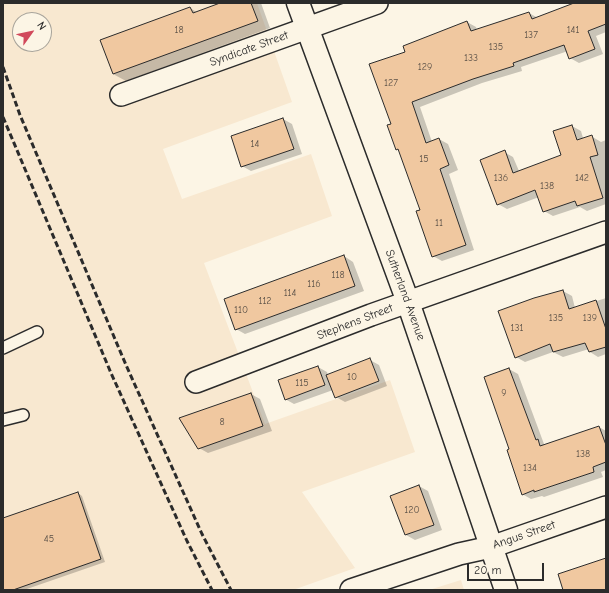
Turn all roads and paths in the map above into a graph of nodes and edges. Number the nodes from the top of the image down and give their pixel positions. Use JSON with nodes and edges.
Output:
{"nodes":[{"id":1,"x":298,"y":3,"type":"edge"},
{"id":2,"x":378,"y":3,"type":"edge"},
{"id":3,"x":306,"y":28,"type":"junction"},
{"id":4,"x":121,"y":95,"type":"dead end"},
{"id":5,"x":606,"y":232,"type":"edge"},
{"id":6,"x":408,"y":302,"type":"junction"},
{"id":7,"x":37,"y":332,"type":"dead end"},
{"id":8,"x":3,"y":348,"type":"edge"},
{"id":9,"x":196,"y":382,"type":"dead end"},
{"id":10,"x":23,"y":415,"type":"dead end"},
{"id":11,"x":3,"y":420,"type":"edge"},
{"id":12,"x":606,"y":507,"type":"edge"},
{"id":13,"x":491,"y":547,"type":"junction"},
{"id":14,"x":350,"y":590,"type":"edge"},
{"id":15,"x":506,"y":590,"type":"edge"}],
"edges":[{"from":1,"to":3,"type":"street","name":"Sutherland Avenue"},
{"from":2,"to":3,"type":"street","name":"Syndicate Street"},
{"from":3,"to":4,"type":"street","name":"Syndicate Street"},
{"from":3,"to":6,"type":"street","name":"Sutherland Avenue"},
{"from":5,"to":6,"type":"street","name":"Stephens Street"},
{"from":6,"to":9,"type":"street","name":"Stephens Street"},
{"from":6,"to":13,"type":"street","name":"Sutherland Avenue"},
{"from":7,"to":8,"type":"lane"},
{"from":10,"to":11,"type":"lane"},
{"from":12,"to":13,"type":"street","name":"Angus Street"},
{"from":13,"to":14,"type":"street","name":"Angus Street"},
{"from":13,"to":15,"type":"street","name":"Sutherland Avenue"}]}
